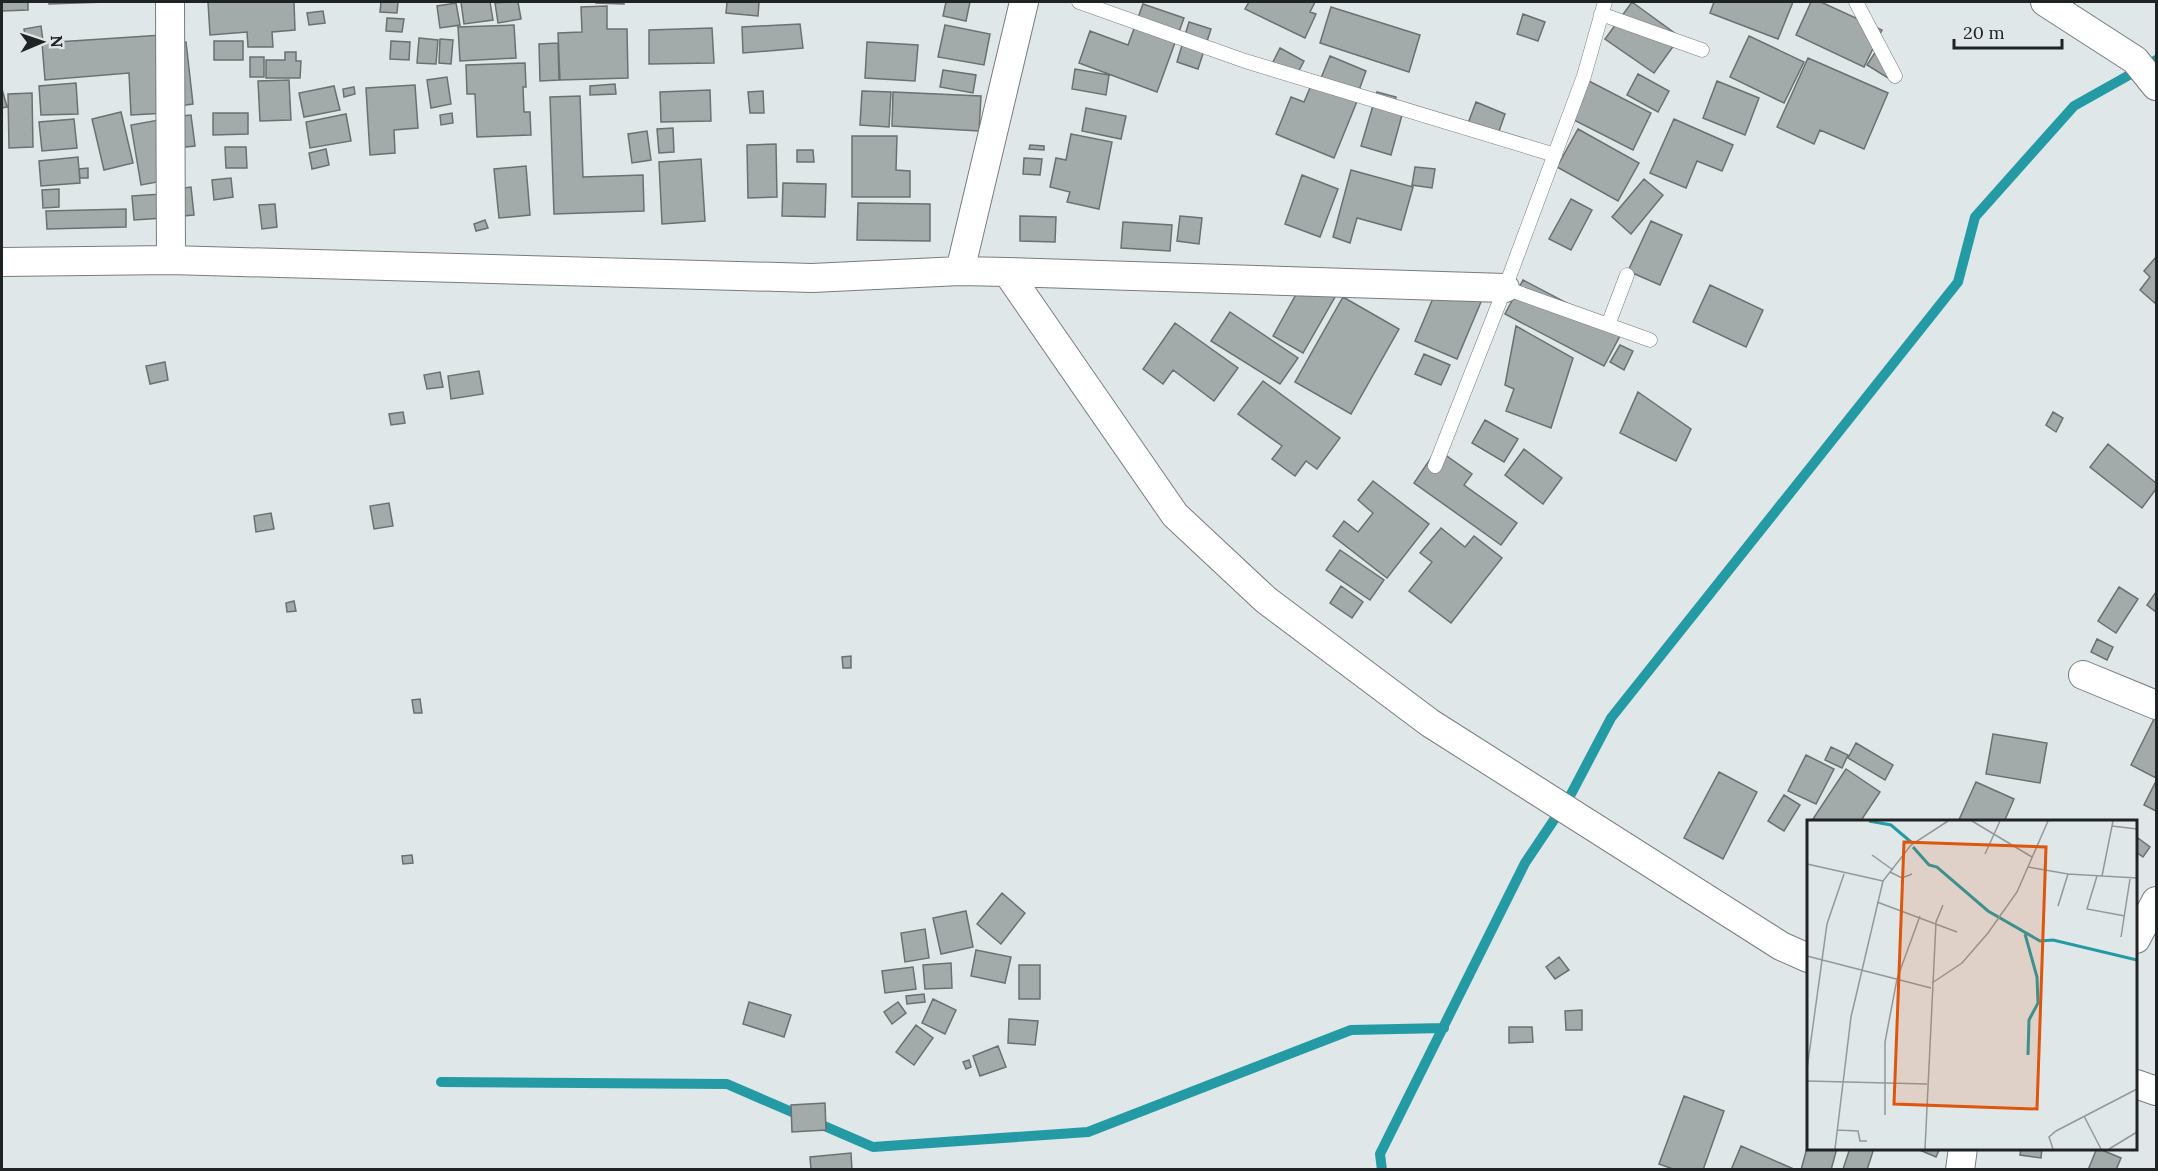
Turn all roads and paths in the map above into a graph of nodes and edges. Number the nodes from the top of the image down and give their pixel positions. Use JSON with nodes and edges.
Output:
{"nodes":[{"id":1,"x":170,"y":2,"type":"edge"},
{"id":2,"x":1024,"y":2,"type":"edge"},
{"id":3,"x":1078,"y":2,"type":"edge"},
{"id":4,"x":1856,"y":2,"type":"edge"},
{"id":5,"x":2045,"y":2,"type":"edge"},
{"id":6,"x":1603,"y":8,"type":"edge"},
{"id":7,"x":1702,"y":50,"type":"dead end"},
{"id":8,"x":1895,"y":76,"type":"dead end"},
{"id":9,"x":2156,"y":85,"type":"edge"},
{"id":10,"x":1555,"y":155,"type":"junction"},
{"id":11,"x":171,"y":260,"type":"junction"},
{"id":12,"x":2,"y":262,"type":"edge"},
{"id":13,"x":960,"y":272,"type":"junction"},
{"id":14,"x":1007,"y":272,"type":"junction"},
{"id":15,"x":1628,"y":275,"type":"dead end"},
{"id":16,"x":1505,"y":288,"type":"junction"},
{"id":17,"x":1608,"y":325,"type":"junction"},
{"id":18,"x":1650,"y":340,"type":"dead end"},
{"id":19,"x":1435,"y":466,"type":"dead end"},
{"id":20,"x":2083,"y":675,"type":"dead end"},
{"id":21,"x":2157,"y":705,"type":"edge"},
{"id":22,"x":2157,"y":901,"type":"edge"},
{"id":23,"x":2137,"y":937,"type":"edge"},
{"id":24,"x":1807,"y":957,"type":"edge"},
{"id":25,"x":2137,"y":1084,"type":"edge"},
{"id":26,"x":2157,"y":1092,"type":"edge"},
{"id":27,"x":1963,"y":1150,"type":"edge"},
{"id":28,"x":1960,"y":1170,"type":"edge"}],
"edges":[{"from":1,"to":11,"type":"street"},
{"from":2,"to":13,"type":"street"},
{"from":3,"to":10,"type":"lane"},
{"from":4,"to":8,"type":"lane"},
{"from":5,"to":9,"type":"street"},
{"from":6,"to":7,"type":"lane"},
{"from":6,"to":10,"type":"lane"},
{"from":10,"to":16,"type":"lane"},
{"from":11,"to":12,"type":"street"},
{"from":11,"to":13,"type":"street"},
{"from":13,"to":14,"type":"street"},
{"from":14,"to":16,"type":"street"},
{"from":14,"to":24,"type":"street"},
{"from":15,"to":17,"type":"lane"},
{"from":16,"to":17,"type":"lane"},
{"from":16,"to":19,"type":"lane"},
{"from":17,"to":18,"type":"lane"},
{"from":20,"to":21,"type":"street"},
{"from":22,"to":23,"type":"street"},
{"from":25,"to":26,"type":"street"},
{"from":27,"to":28,"type":"street"}]}
